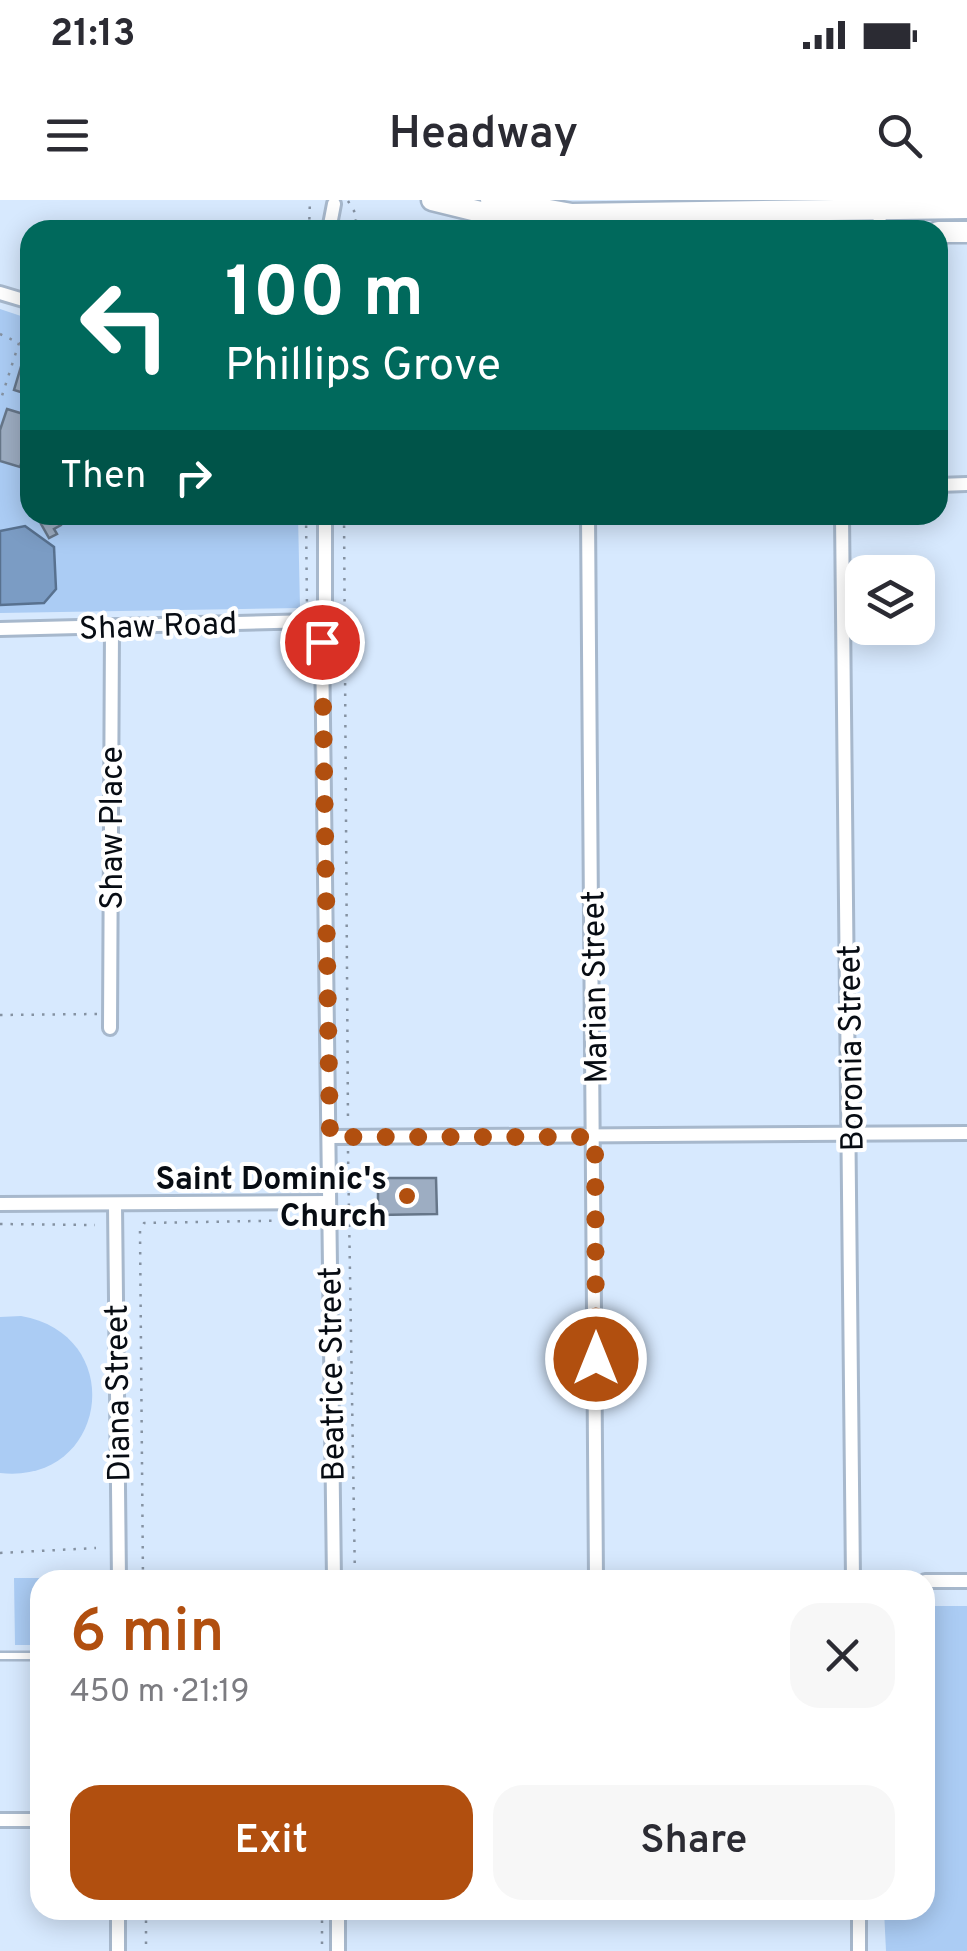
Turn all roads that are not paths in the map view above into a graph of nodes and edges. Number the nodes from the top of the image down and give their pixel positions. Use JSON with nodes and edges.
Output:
{"nodes":[{"id":1,"x":432,"y":200,"type":"edge"},
{"id":2,"x":491,"y":200,"type":"edge"},
{"id":3,"x":967,"y":208,"type":"edge"},
{"id":4,"x":880,"y":213,"type":"edge"},
{"id":5,"x":513,"y":220,"type":"edge"},
{"id":6,"x":325,"y":525,"type":"edge"},
{"id":7,"x":588,"y":525,"type":"edge"},
{"id":8,"x":842,"y":525,"type":"edge"},
{"id":9,"x":311,"y":621,"type":"junction"},
{"id":10,"x":112,"y":627,"type":"junction"},
{"id":11,"x":0,"y":628,"type":"edge"},
{"id":12,"x":110,"y":1021,"type":"road end"},
{"id":13,"x":967,"y":1133,"type":"edge"},
{"id":14,"x":852,"y":1134,"type":"junction"},
{"id":15,"x":330,"y":1137,"type":"junction"},
{"id":16,"x":595,"y":1137,"type":"junction"},
{"id":17,"x":328,"y":1202,"type":"junction"},
{"id":18,"x":0,"y":1204,"type":"edge"},
{"id":19,"x":115,"y":1205,"type":"junction"},
{"id":20,"x":118,"y":1570,"type":"edge"},
{"id":21,"x":334,"y":1570,"type":"edge"},
{"id":22,"x":596,"y":1570,"type":"edge"},
{"id":23,"x":853,"y":1570,"type":"edge"},
{"id":24,"x":935,"y":1581,"type":"edge"},
{"id":25,"x":967,"y":1581,"type":"edge"},
{"id":26,"x":0,"y":1656,"type":"edge"},
{"id":27,"x":30,"y":1656,"type":"edge"},
{"id":28,"x":0,"y":1820,"type":"edge"},
{"id":29,"x":30,"y":1820,"type":"edge"},
{"id":30,"x":118,"y":1920,"type":"edge"},
{"id":31,"x":338,"y":1920,"type":"edge"},
{"id":32,"x":859,"y":1920,"type":"edge"},
{"id":33,"x":118,"y":1951,"type":"edge"},
{"id":34,"x":338,"y":1951,"type":"edge"},
{"id":35,"x":860,"y":1951,"type":"edge"}],
"edges":[{"from":1,"to":5,"type":"main road"},
{"from":2,"to":4,"type":"main road"},
{"from":3,"to":4,"type":"main road"},
{"from":6,"to":9,"type":"street","name":"Beatrice Street"},
{"from":7,"to":16,"type":"street","name":"Marian Street"},
{"from":8,"to":14,"type":"street","name":"Boronia Street"},
{"from":9,"to":10,"type":"street","name":"Shaw Road"},
{"from":9,"to":15,"type":"street","name":"Beatrice Street"},
{"from":10,"to":11,"type":"street","name":"Shaw Road"},
{"from":10,"to":12,"type":"street","name":"Shaw Place"},
{"from":13,"to":14,"type":"street"},
{"from":14,"to":16,"type":"street"},
{"from":14,"to":23,"type":"street","name":"Boronia Street"},
{"from":15,"to":16,"type":"street"},
{"from":15,"to":17,"type":"street","name":"Beatrice Street"},
{"from":16,"to":22,"type":"street","name":"Marian Street"},
{"from":17,"to":19,"type":"street"},
{"from":17,"to":21,"type":"street","name":"Beatrice Street"},
{"from":18,"to":19,"type":"street"},
{"from":19,"to":20,"type":"street","name":"Diana Street"},
{"from":24,"to":25,"type":"street"},
{"from":26,"to":27,"type":"lane"},
{"from":28,"to":29,"type":"street"},
{"from":30,"to":33,"type":"street"},
{"from":31,"to":34,"type":"street"},
{"from":32,"to":35,"type":"street"}]}
